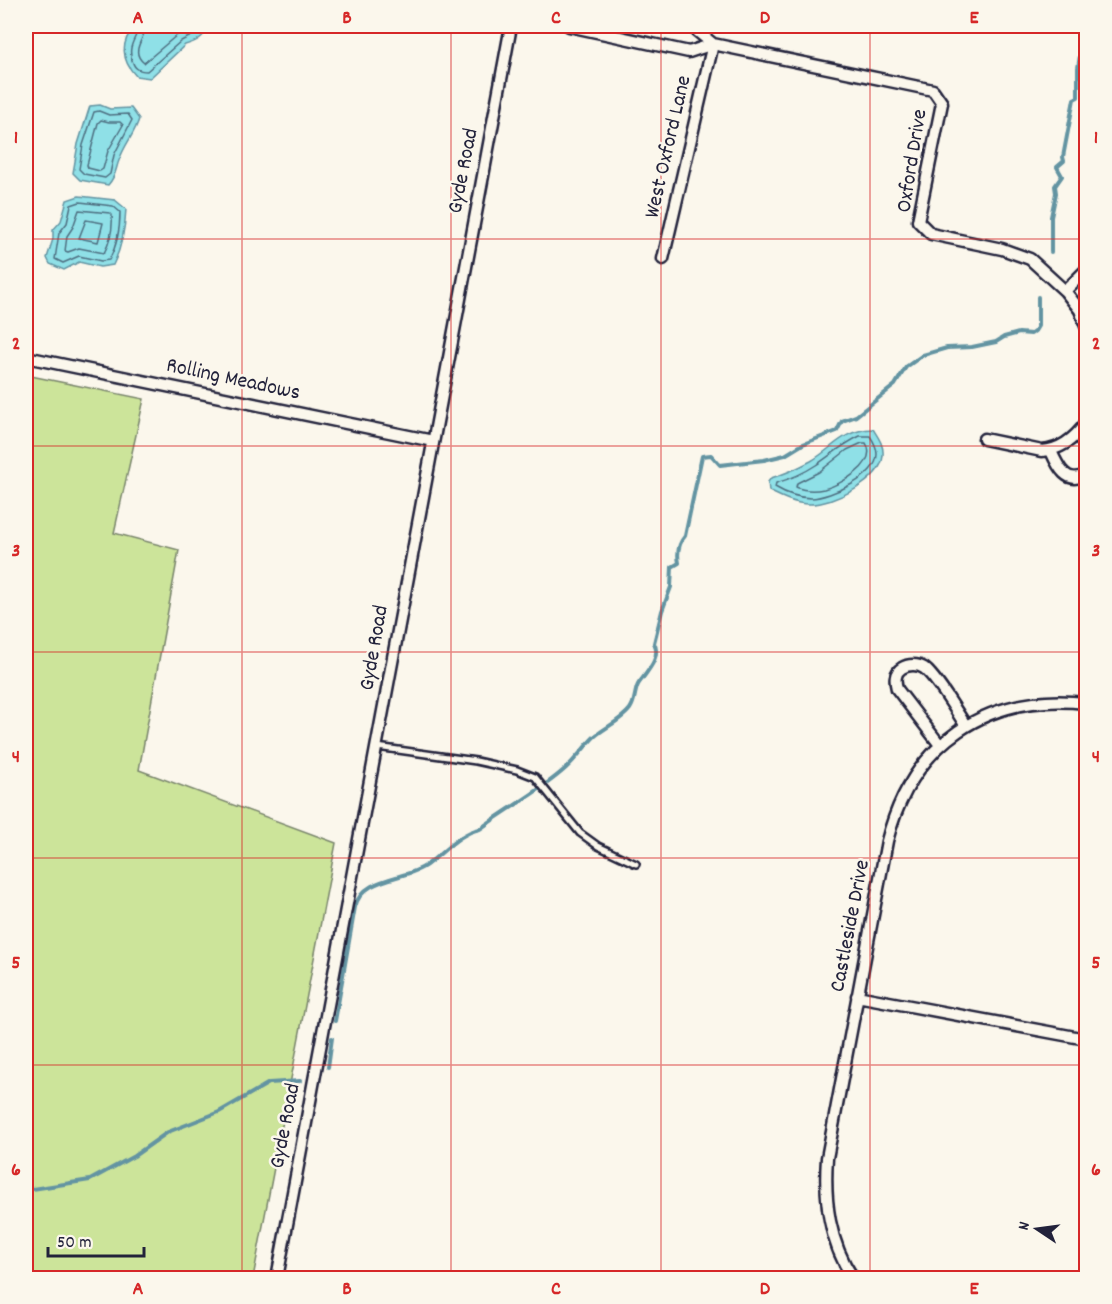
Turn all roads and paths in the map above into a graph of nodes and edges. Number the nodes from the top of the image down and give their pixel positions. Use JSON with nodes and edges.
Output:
{"nodes":[{"id":1,"x":511,"y":26,"type":"edge"},
{"id":2,"x":568,"y":26,"type":"edge"},
{"id":3,"x":685,"y":26,"type":"edge"},
{"id":4,"x":713,"y":44,"type":"junction"},
{"id":5,"x":663,"y":259,"type":"dead end"},
{"id":6,"x":1086,"y":270,"type":"edge"},
{"id":7,"x":1065,"y":291,"type":"junction"},
{"id":8,"x":1086,"y":326,"type":"edge"},
{"id":9,"x":26,"y":357,"type":"edge"},
{"id":10,"x":1085,"y":431,"type":"edge"},
{"id":11,"x":984,"y":439,"type":"dead end"},
{"id":12,"x":433,"y":441,"type":"junction"},
{"id":13,"x":1051,"y":451,"type":"junction"},
{"id":14,"x":1086,"y":474,"type":"edge"},
{"id":15,"x":1086,"y":703,"type":"edge"},
{"id":16,"x":966,"y":726,"type":"junction"},
{"id":17,"x":940,"y":745,"type":"junction"},
{"id":18,"x":376,"y":747,"type":"junction"},
{"id":19,"x":636,"y":864,"type":"dead end"},
{"id":20,"x":857,"y":996,"type":"junction"},
{"id":21,"x":1086,"y":1039,"type":"edge"},
{"id":22,"x":277,"y":1278,"type":"edge"},
{"id":23,"x":853,"y":1278,"type":"edge"}],
"edges":[{"from":1,"to":12,"type":"street","name":"Gyde Road"},
{"from":2,"to":4,"type":"street","name":"Oxford Drive"},
{"from":3,"to":4,"type":"street","name":"Oxford Drive"},
{"from":4,"to":5,"type":"street","name":"West Oxford Lane"},
{"from":4,"to":7,"type":"street","name":"Oxford Drive"},
{"from":6,"to":7,"type":"street"},
{"from":7,"to":8,"type":"street","name":"Oxford Drive"},
{"from":9,"to":12,"type":"street","name":"Rolling Meadows"},
{"from":10,"to":13,"type":"street"},
{"from":11,"to":13,"type":"street"},
{"from":12,"to":18,"type":"street","name":"Gyde Road"},
{"from":13,"to":14,"type":"street"},
{"from":15,"to":16,"type":"street","name":"Castleside Drive"},
{"from":16,"to":17,"type":"street","name":"Castleside Drive"},
{"from":16,"to":17,"type":"street"},
{"from":17,"to":20,"type":"street","name":"Castleside Drive"},
{"from":18,"to":19,"type":"lane"},
{"from":18,"to":22,"type":"street","name":"Gyde Road"},
{"from":20,"to":21,"type":"street"},
{"from":20,"to":23,"type":"street","name":"Castleside Drive"}]}
